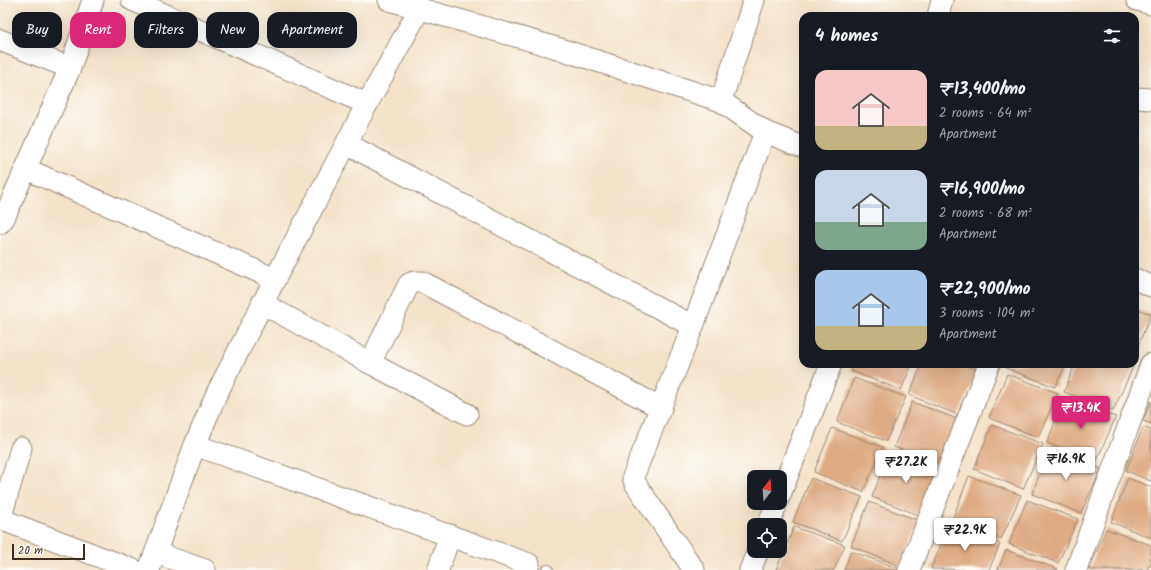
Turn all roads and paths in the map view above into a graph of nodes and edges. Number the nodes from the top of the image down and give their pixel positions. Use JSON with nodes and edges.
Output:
{"nodes":[{"id":1,"x":93,"y":0,"type":"edge"},
{"id":2,"x":132,"y":0,"type":"edge"},
{"id":3,"x":389,"y":0,"type":"edge"},
{"id":4,"x":754,"y":0,"type":"edge"},
{"id":5,"x":942,"y":0,"type":"edge"},
{"id":6,"x":1137,"y":0,"type":"edge"},
{"id":7,"x":1151,"y":4,"type":"edge"},
{"id":8,"x":420,"y":8,"type":"junction"},
{"id":9,"x":939,"y":12,"type":"edge"},
{"id":10,"x":0,"y":40,"type":"edge"},
{"id":11,"x":70,"y":68,"type":"junction"},
{"id":12,"x":1139,"y":98,"type":"edge"},
{"id":13,"x":722,"y":100,"type":"junction"},
{"id":14,"x":1151,"y":100,"type":"edge"},
{"id":15,"x":367,"y":104,"type":"junction"},
{"id":16,"x":765,"y":132,"type":"junction"},
{"id":17,"x":347,"y":144,"type":"junction"},
{"id":18,"x":799,"y":145,"type":"edge"},
{"id":19,"x":26,"y":169,"type":"junction"},
{"id":20,"x":1,"y":219,"type":"edge"},
{"id":21,"x":275,"y":279,"type":"junction"},
{"id":22,"x":1139,"y":282,"type":"edge"},
{"id":23,"x":1151,"y":286,"type":"edge"},
{"id":24,"x":262,"y":303,"type":"junction"},
{"id":25,"x":693,"y":326,"type":"junction"},
{"id":26,"x":370,"y":363,"type":"junction"},
{"id":27,"x":1151,"y":364,"type":"edge"},
{"id":28,"x":829,"y":368,"type":"edge"},
{"id":29,"x":987,"y":368,"type":"edge"},
{"id":30,"x":661,"y":408,"type":"junction"},
{"id":31,"x":466,"y":414,"type":"dead end"},
{"id":32,"x":195,"y":445,"type":"junction"},
{"id":33,"x":21,"y":448,"type":"dead end"},
{"id":34,"x":787,"y":477,"type":"edge"},
{"id":35,"x":450,"y":535,"type":"junction"},
{"id":36,"x":755,"y":558,"type":"edge"},
{"id":37,"x":152,"y":561,"type":"edge"},
{"id":38,"x":541,"y":568,"type":"edge"},
{"id":39,"x":134,"y":570,"type":"edge"},
{"id":40,"x":205,"y":570,"type":"edge"},
{"id":41,"x":438,"y":570,"type":"edge"},
{"id":42,"x":694,"y":570,"type":"edge"},
{"id":43,"x":750,"y":570,"type":"edge"},
{"id":44,"x":909,"y":570,"type":"edge"},
{"id":45,"x":1076,"y":570,"type":"edge"}],
"edges":[{"from":1,"to":11,"type":"street"},
{"from":2,"to":15,"type":"street"},
{"from":3,"to":8,"type":"street"},
{"from":4,"to":13,"type":"street"},
{"from":5,"to":9,"type":"street"},
{"from":6,"to":7,"type":"street"},
{"from":8,"to":13,"type":"street"},
{"from":8,"to":15,"type":"street"},
{"from":10,"to":11,"type":"street"},
{"from":11,"to":19,"type":"street"},
{"from":12,"to":14,"type":"street"},
{"from":13,"to":16,"type":"street"},
{"from":15,"to":17,"type":"street"},
{"from":16,"to":18,"type":"street"},
{"from":16,"to":25,"type":"street"},
{"from":17,"to":21,"type":"street"},
{"from":17,"to":25,"type":"street"},
{"from":19,"to":20,"type":"street"},
{"from":19,"to":21,"type":"street"},
{"from":21,"to":24,"type":"street"},
{"from":22,"to":23,"type":"street"},
{"from":24,"to":26,"type":"street"},
{"from":24,"to":32,"type":"street"},
{"from":25,"to":30,"type":"street"},
{"from":26,"to":30,"type":"street"},
{"from":26,"to":31,"type":"street"},
{"from":27,"to":45,"type":"street"},
{"from":28,"to":34,"type":"street"},
{"from":29,"to":44,"type":"street"},
{"from":30,"to":42,"type":"street"},
{"from":32,"to":35,"type":"street"},
{"from":32,"to":37,"type":"street"},
{"from":33,"to":39,"type":"street"},
{"from":35,"to":38,"type":"street"},
{"from":35,"to":41,"type":"street"},
{"from":36,"to":43,"type":"street"},
{"from":37,"to":40,"type":"street"}]}
